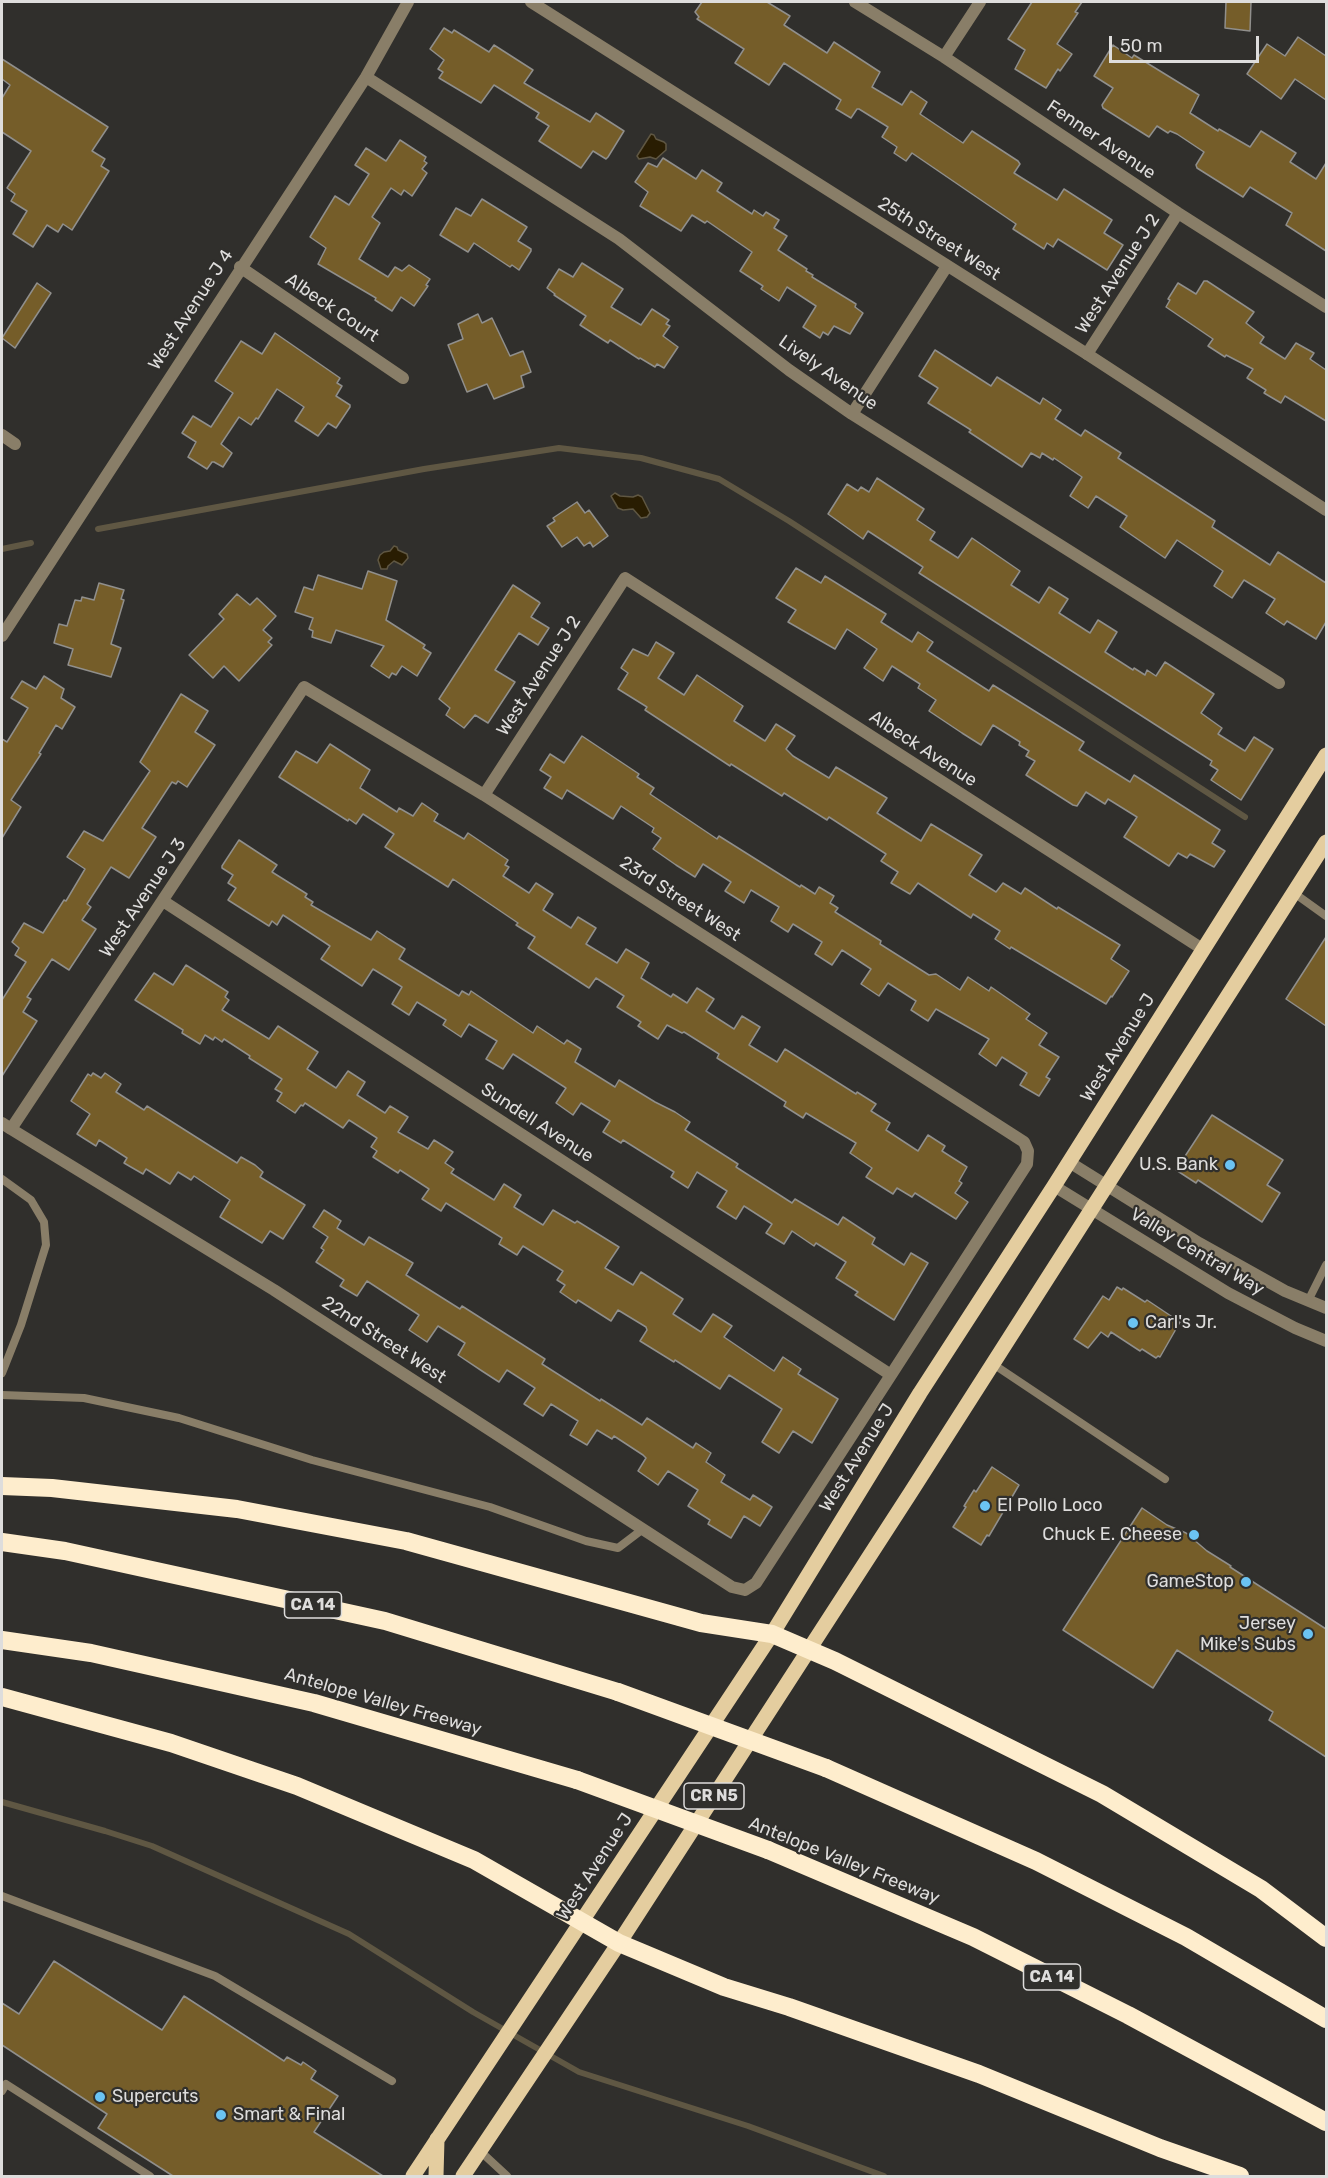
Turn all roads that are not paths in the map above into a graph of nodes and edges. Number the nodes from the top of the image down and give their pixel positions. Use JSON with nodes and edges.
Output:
{"nodes":[{"id":1,"x":408,"y":2,"type":"edge"},
{"id":2,"x":531,"y":2,"type":"edge"},
{"id":3,"x":855,"y":2,"type":"edge"},
{"id":4,"x":980,"y":2,"type":"edge"},
{"id":5,"x":944,"y":57,"type":"junction"},
{"id":6,"x":366,"y":77,"type":"junction"},
{"id":7,"x":1178,"y":213,"type":"junction"},
{"id":8,"x":947,"y":266,"type":"junction"},
{"id":9,"x":240,"y":267,"type":"junction"},
{"id":10,"x":1326,"y":307,"type":"edge"},
{"id":11,"x":1087,"y":354,"type":"junction"},
{"id":12,"x":403,"y":378,"type":"dead end"},
{"id":13,"x":852,"y":414,"type":"junction"},
{"id":14,"x":2,"y":435,"type":"edge"},
{"id":15,"x":15,"y":444,"type":"dead end"},
{"id":16,"x":1326,"y":510,"type":"edge"},
{"id":17,"x":625,"y":578,"type":"joint"},
{"id":18,"x":2,"y":636,"type":"edge"},
{"id":19,"x":1279,"y":683,"type":"dead end"},
{"id":20,"x":304,"y":687,"type":"joint"},
{"id":21,"x":1326,"y":755,"type":"edge"},
{"id":22,"x":484,"y":795,"type":"junction"},
{"id":23,"x":1326,"y":842,"type":"edge"},
{"id":24,"x":1294,"y":893,"type":"junction"},
{"id":25,"x":163,"y":901,"type":"junction"},
{"id":26,"x":1326,"y":916,"type":"edge"},
{"id":27,"x":1204,"y":950,"type":"junction"},
{"id":28,"x":6,"y":1126,"type":"edge"},
{"id":29,"x":1028,"y":1151,"type":"joint"},
{"id":30,"x":1069,"y":1162,"type":"junction"},
{"id":31,"x":2,"y":1179,"type":"edge"},
{"id":32,"x":1107,"y":1185,"type":"junction"},
{"id":33,"x":1054,"y":1186,"type":"junction"},
{"id":34,"x":1092,"y":1210,"type":"junction"},
{"id":35,"x":1326,"y":1265,"type":"edge"},
{"id":36,"x":1308,"y":1301,"type":"junction"},
{"id":37,"x":1326,"y":1308,"type":"edge"},
{"id":38,"x":1326,"y":1341,"type":"edge"},
{"id":39,"x":993,"y":1364,"type":"junction"},
{"id":40,"x":2,"y":1373,"type":"edge"},
{"id":41,"x":891,"y":1375,"type":"junction"},
{"id":42,"x":2,"y":1395,"type":"edge"},
{"id":43,"x":1165,"y":1479,"type":"dead end"},
{"id":44,"x":2,"y":1486,"type":"edge"},
{"id":45,"x":643,"y":1529,"type":"junction"},
{"id":46,"x":2,"y":1542,"type":"edge"},
{"id":47,"x":745,"y":1590,"type":"joint"},
{"id":48,"x":772,"y":1634,"type":"junction"},
{"id":49,"x":2,"y":1640,"type":"edge"},
{"id":50,"x":809,"y":1650,"type":"junction"},
{"id":51,"x":2,"y":1697,"type":"edge"},
{"id":52,"x":2,"y":1896,"type":"edge"},
{"id":53,"x":583,"y":1922,"type":"junction"},
{"id":54,"x":1326,"y":1938,"type":"edge"},
{"id":55,"x":619,"y":1943,"type":"junction"},
{"id":56,"x":1326,"y":2019,"type":"edge"},
{"id":57,"x":392,"y":2081,"type":"dead end"},
{"id":58,"x":2,"y":2091,"type":"edge"},
{"id":59,"x":1326,"y":2122,"type":"edge"},
{"id":60,"x":437,"y":2139,"type":"junction"},
{"id":61,"x":480,"y":2151,"type":"junction"},
{"id":62,"x":150,"y":2176,"type":"edge"},
{"id":63,"x":413,"y":2176,"type":"edge"},
{"id":64,"x":436,"y":2176,"type":"edge"},
{"id":65,"x":463,"y":2176,"type":"edge"},
{"id":66,"x":507,"y":2176,"type":"edge"},
{"id":67,"x":1240,"y":2176,"type":"edge"}],
"edges":[{"from":1,"to":6,"type":"street","name":"West Avenue J 4"},
{"from":2,"to":8,"type":"street","name":"25th Street West"},
{"from":3,"to":5,"type":"street","name":"Fenner Avenue"},
{"from":4,"to":5,"type":"street"},
{"from":5,"to":7,"type":"street","name":"Fenner Avenue"},
{"from":6,"to":9,"type":"street","name":"West Avenue J 4"},
{"from":6,"to":13,"type":"street","name":"Lively Avenue"},
{"from":7,"to":10,"type":"street","name":"Fenner Avenue"},
{"from":7,"to":11,"type":"street","name":"West Avenue J 2"},
{"from":8,"to":11,"type":"street","name":"25th Street West"},
{"from":8,"to":13,"type":"street"},
{"from":9,"to":12,"type":"street","name":"Albeck Court"},
{"from":9,"to":18,"type":"street","name":"West Avenue J 4"},
{"from":11,"to":16,"type":"street","name":"25th Street West"},
{"from":13,"to":19,"type":"street","name":"Lively Avenue"},
{"from":14,"to":15,"type":"street"},
{"from":17,"to":22,"type":"street","name":"West Avenue J 2"},
{"from":17,"to":27,"type":"street","name":"Albeck Avenue"},
{"from":20,"to":22,"type":"street","name":"23rd Street West"},
{"from":20,"to":25,"type":"street","name":"West Avenue J 3"},
{"from":21,"to":27,"type":"main road","name":"West Avenue J"},
{"from":22,"to":29,"type":"street","name":"23rd Street West"},
{"from":23,"to":24,"type":"main road"},
{"from":24,"to":26,"type":"lane"},
{"from":24,"to":32,"type":"main road"},
{"from":25,"to":28,"type":"street","name":"West Avenue J 3"},
{"from":25,"to":41,"type":"street","name":"Sundell Avenue"},
{"from":27,"to":30,"type":"main road","name":"West Avenue J"},
{"from":28,"to":45,"type":"street","name":"22nd Street West"},
{"from":29,"to":41,"type":"street","name":"West Avenue J"},
{"from":30,"to":32,"type":"street","name":"Valley Central Way"},
{"from":30,"to":33,"type":"main road","name":"West Avenue J"},
{"from":31,"to":40,"type":"lane"},
{"from":32,"to":34,"type":"main road"},
{"from":32,"to":36,"type":"street","name":"Valley Central Way"},
{"from":33,"to":34,"type":"street","name":"Valley Central Way"},
{"from":33,"to":48,"type":"main road","name":"West Avenue J"},
{"from":34,"to":38,"type":"street","name":"Valley Central Way"},
{"from":34,"to":39,"type":"main road"},
{"from":35,"to":36,"type":"lane"},
{"from":36,"to":37,"type":"street","name":"Valley Central Way"},
{"from":39,"to":43,"type":"lane"},
{"from":39,"to":50,"type":"main road"},
{"from":41,"to":47,"type":"street","name":"West Avenue J"},
{"from":42,"to":45,"type":"lane"},
{"from":44,"to":48,"type":"highway"},
{"from":45,"to":47,"type":"street","name":"22nd Street West"},
{"from":46,"to":56,"type":"highway","number":"CA 14","bridge":true},
{"from":48,"to":50,"type":"highway"},
{"from":48,"to":53,"type":"main road","name":"West Avenue J","number":"CR N5"},
{"from":49,"to":59,"type":"highway","name":"Antelope Valley Freeway","number":"CA 14","bridge":true},
{"from":50,"to":54,"type":"highway"},
{"from":50,"to":55,"type":"main road","number":"CR N5"},
{"from":51,"to":53,"type":"highway"},
{"from":52,"to":57,"type":"lane"},
{"from":53,"to":55,"type":"highway"},
{"from":53,"to":60,"type":"main road","name":"West Avenue J","number":"CR N5"},
{"from":55,"to":61,"type":"main road","number":"CR N5"},
{"from":55,"to":67,"type":"highway"},
{"from":58,"to":62,"type":"lane"},
{"from":60,"to":63,"type":"main road","name":"West Avenue J"},
{"from":60,"to":64,"type":"main road"},
{"from":61,"to":65,"type":"main road","number":"CR N5"},
{"from":61,"to":66,"type":"lane"}]}
